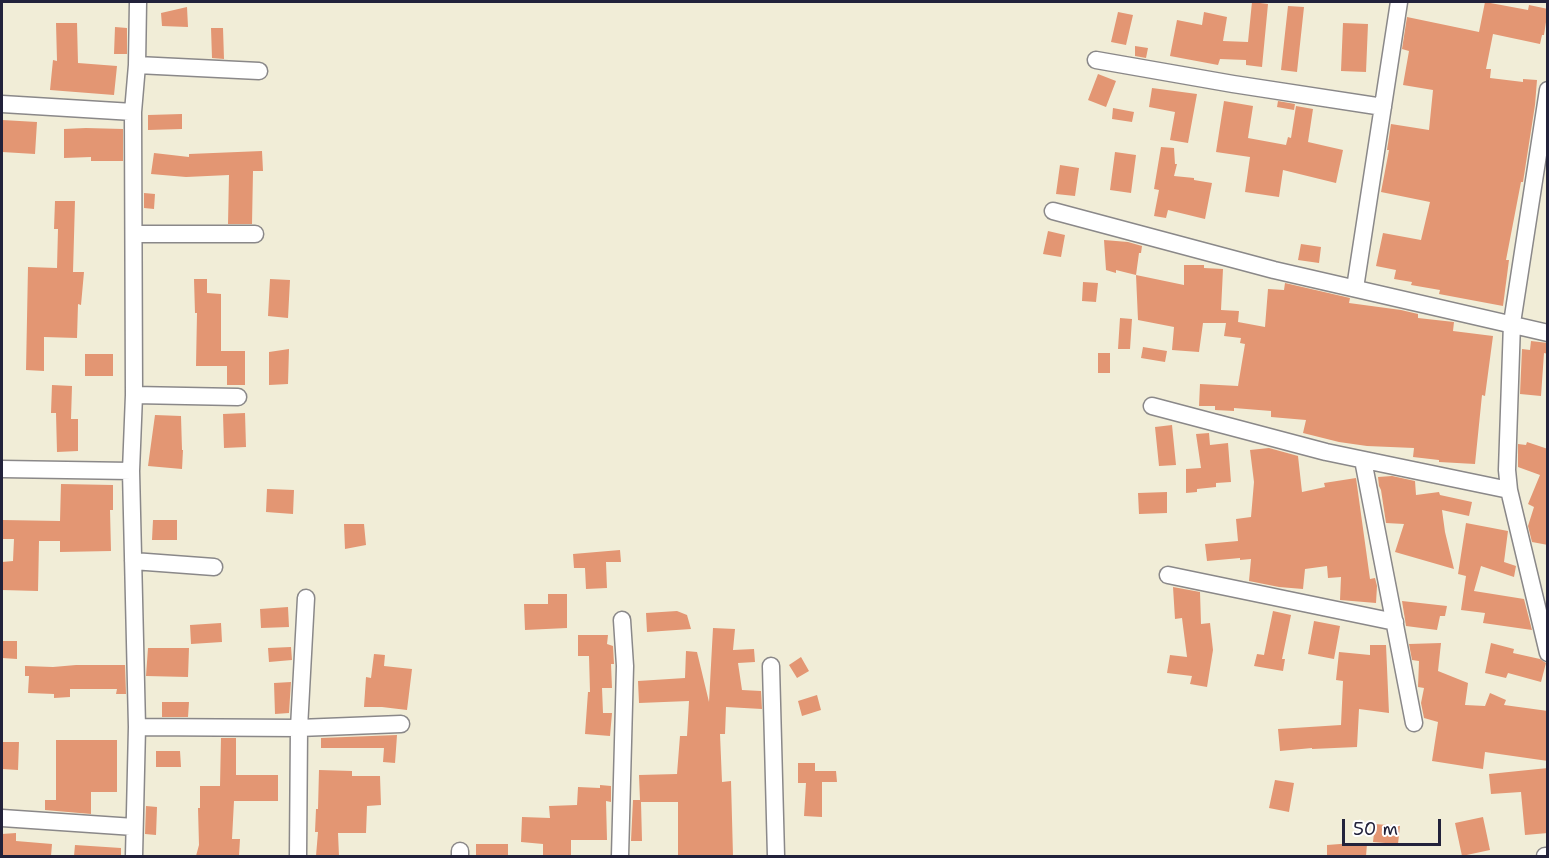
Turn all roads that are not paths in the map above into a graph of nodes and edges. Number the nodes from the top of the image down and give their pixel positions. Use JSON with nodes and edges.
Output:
{"nodes":[{"id":1,"x":138,"y":2,"type":"edge"},
{"id":2,"x":1399,"y":2,"type":"edge"},
{"id":3,"x":1096,"y":60,"type":"dead end"},
{"id":4,"x":138,"y":65,"type":"junction"},
{"id":5,"x":259,"y":71,"type":"dead end"},
{"id":6,"x":1548,"y":90,"type":"edge"},
{"id":7,"x":2,"y":104,"type":"edge"},
{"id":8,"x":1383,"y":107,"type":"junction"},
{"id":9,"x":133,"y":112,"type":"junction"},
{"id":10,"x":1053,"y":212,"type":"dead end"},
{"id":11,"x":134,"y":234,"type":"junction"},
{"id":12,"x":255,"y":234,"type":"dead end"},
{"id":13,"x":1355,"y":288,"type":"junction"},
{"id":14,"x":1512,"y":323,"type":"junction"},
{"id":15,"x":1548,"y":333,"type":"edge"},
{"id":16,"x":134,"y":395,"type":"junction"},
{"id":17,"x":238,"y":397,"type":"dead end"},
{"id":18,"x":1152,"y":406,"type":"dead end"},
{"id":19,"x":1363,"y":460,"type":"junction"},
{"id":20,"x":2,"y":469,"type":"edge"},
{"id":21,"x":131,"y":471,"type":"junction"},
{"id":22,"x":1509,"y":490,"type":"junction"},
{"id":23,"x":133,"y":561,"type":"junction"},
{"id":24,"x":214,"y":567,"type":"dead end"},
{"id":25,"x":1168,"y":575,"type":"dead end"},
{"id":26,"x":306,"y":598,"type":"dead end"},
{"id":27,"x":622,"y":620,"type":"dead end"},
{"id":28,"x":1395,"y":622,"type":"junction"},
{"id":29,"x":1548,"y":653,"type":"edge"},
{"id":30,"x":771,"y":666,"type":"dead end"},
{"id":31,"x":1414,"y":723,"type":"dead end"},
{"id":32,"x":401,"y":724,"type":"dead end"},
{"id":33,"x":137,"y":727,"type":"junction"},
{"id":34,"x":299,"y":728,"type":"junction"},
{"id":35,"x":2,"y":818,"type":"edge"},
{"id":36,"x":134,"y":827,"type":"junction"},
{"id":37,"x":134,"y":856,"type":"edge"},
{"id":38,"x":297,"y":856,"type":"edge"},
{"id":39,"x":620,"y":856,"type":"edge"},
{"id":40,"x":776,"y":856,"type":"edge"}],
"edges":[{"from":1,"to":4,"type":"street"},
{"from":2,"to":8,"type":"street"},
{"from":3,"to":8,"type":"street"},
{"from":4,"to":5,"type":"street"},
{"from":4,"to":9,"type":"street"},
{"from":6,"to":14,"type":"street"},
{"from":7,"to":9,"type":"street"},
{"from":8,"to":13,"type":"street"},
{"from":9,"to":11,"type":"street"},
{"from":10,"to":13,"type":"street"},
{"from":11,"to":12,"type":"street"},
{"from":11,"to":16,"type":"street"},
{"from":13,"to":14,"type":"street"},
{"from":14,"to":15,"type":"street"},
{"from":14,"to":22,"type":"street"},
{"from":16,"to":17,"type":"street"},
{"from":16,"to":21,"type":"street"},
{"from":18,"to":19,"type":"street"},
{"from":19,"to":22,"type":"street"},
{"from":19,"to":28,"type":"street"},
{"from":20,"to":21,"type":"street"},
{"from":21,"to":23,"type":"street"},
{"from":22,"to":29,"type":"street"},
{"from":23,"to":24,"type":"street"},
{"from":23,"to":33,"type":"street"},
{"from":25,"to":28,"type":"street"},
{"from":26,"to":34,"type":"street"},
{"from":27,"to":39,"type":"street"},
{"from":28,"to":31,"type":"street"},
{"from":30,"to":40,"type":"street"},
{"from":32,"to":34,"type":"street"},
{"from":33,"to":34,"type":"street"},
{"from":33,"to":36,"type":"street"},
{"from":34,"to":38,"type":"street"},
{"from":35,"to":36,"type":"street"},
{"from":36,"to":37,"type":"street"}]}
